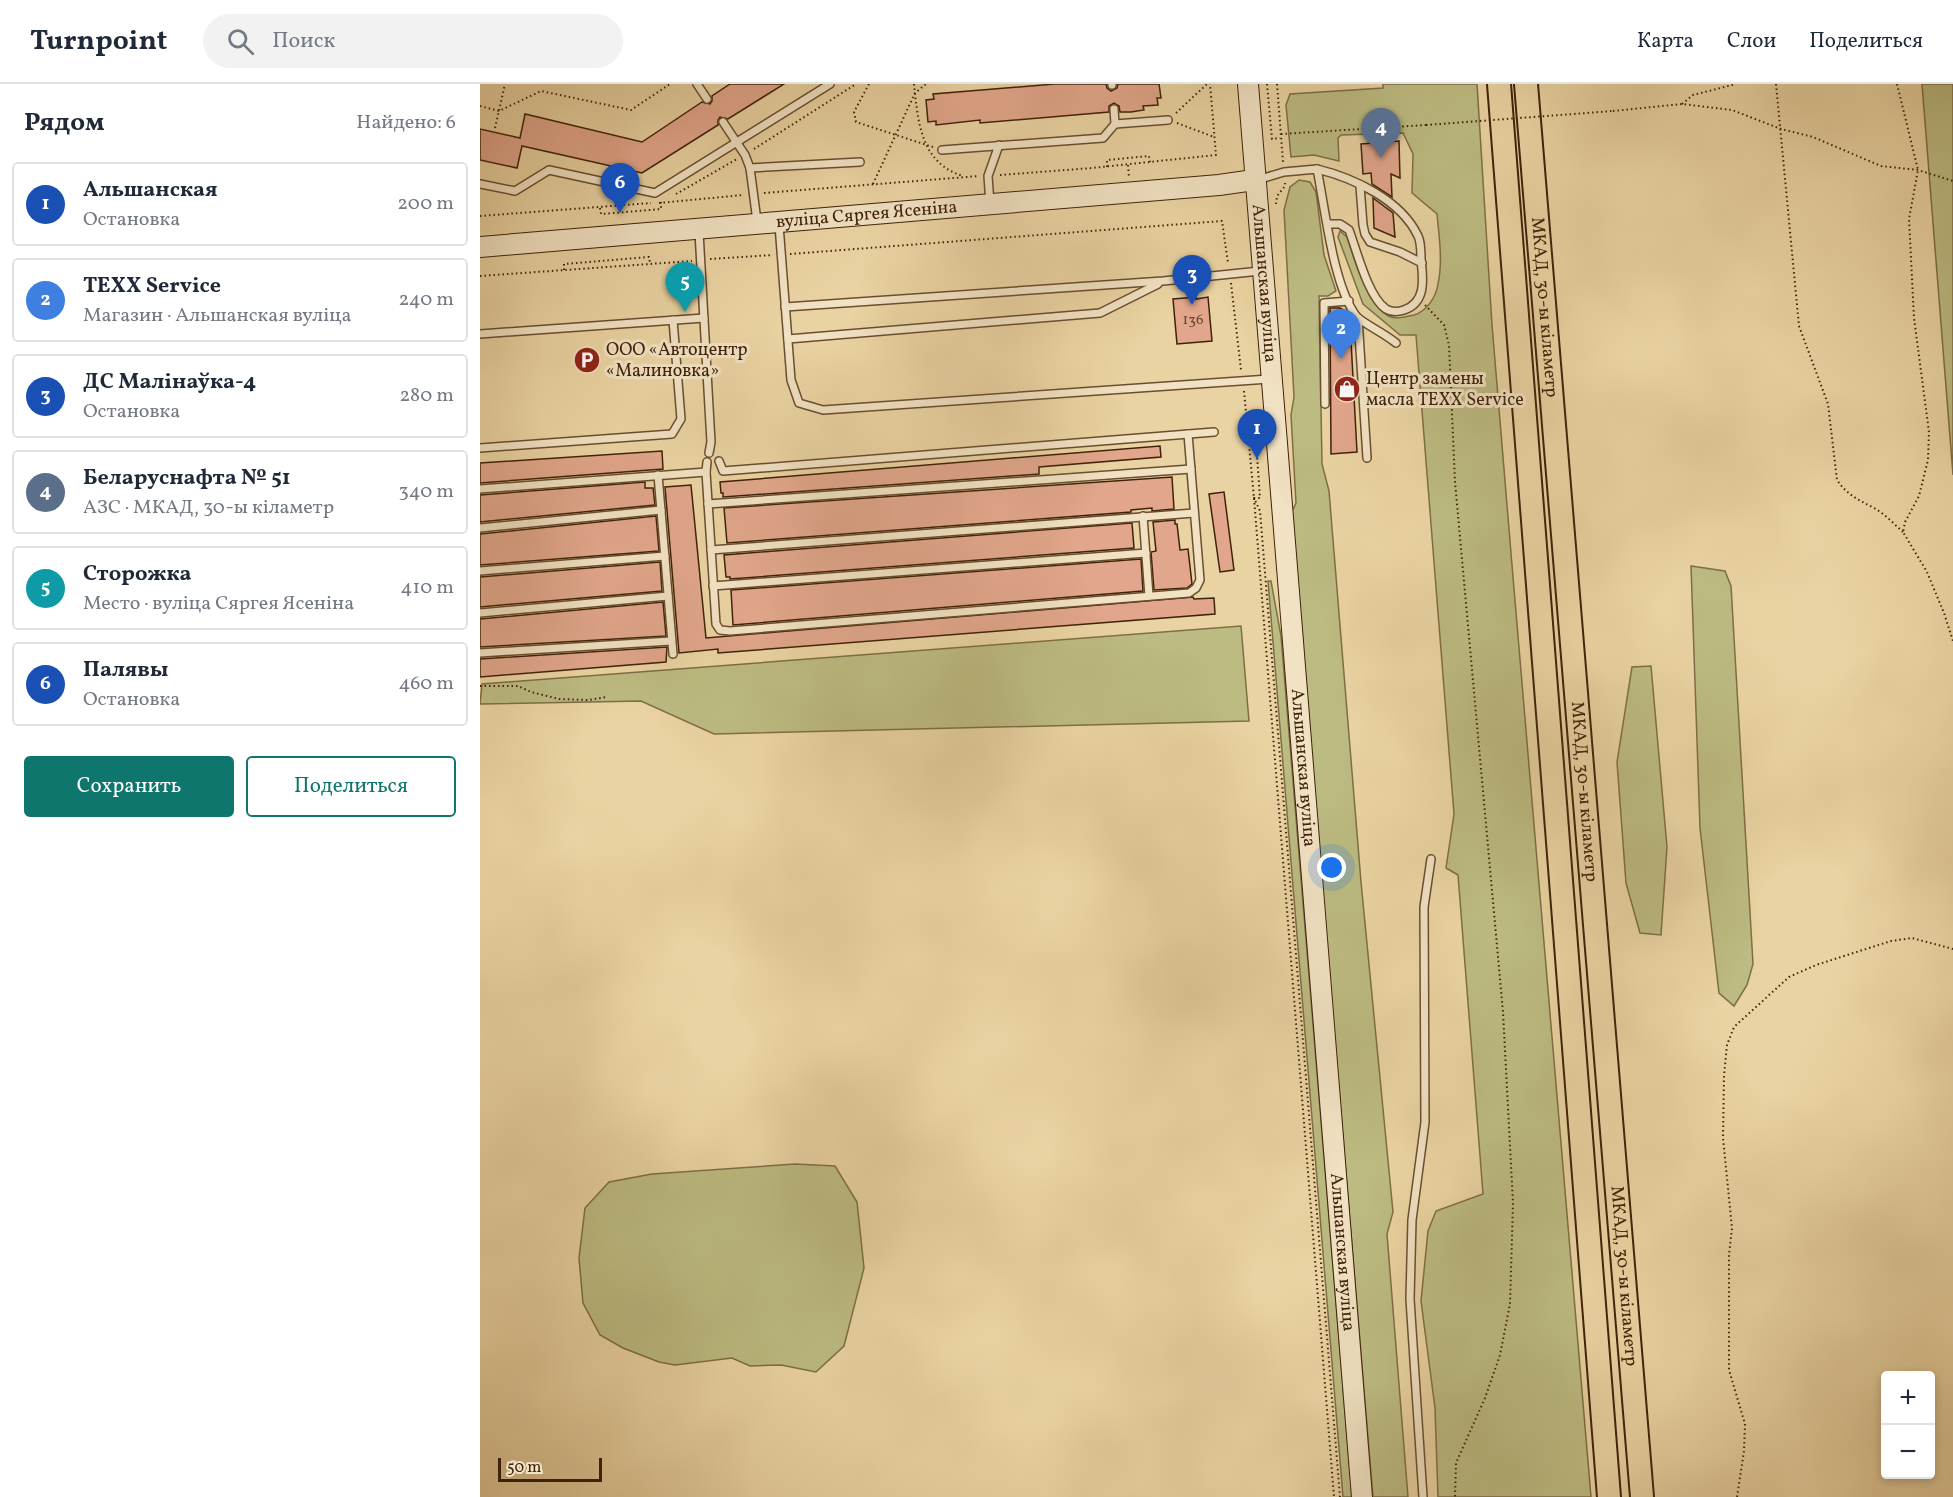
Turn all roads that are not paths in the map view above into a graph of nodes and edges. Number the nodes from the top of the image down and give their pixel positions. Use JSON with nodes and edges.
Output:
{"nodes":[{"id":1,"x":697,"y":84,"type":"edge"},
{"id":2,"x":830,"y":84,"type":"edge"},
{"id":3,"x":1248,"y":84,"type":"edge"},
{"id":4,"x":1499,"y":84,"type":"edge"},
{"id":5,"x":1526,"y":84,"type":"edge"},
{"id":6,"x":707,"y":99,"type":"dead end"},
{"id":7,"x":1114,"y":109,"type":"dead end"},
{"id":8,"x":1168,"y":120,"type":"road end"},
{"id":9,"x":723,"y":122,"type":"dead end"},
{"id":10,"x":1115,"y":124,"type":"junction"},
{"id":11,"x":736,"y":142,"type":"junction"},
{"id":12,"x":999,"y":145,"type":"junction"},
{"id":13,"x":942,"y":150,"type":"road end"},
{"id":14,"x":860,"y":162,"type":"dead end"},
{"id":15,"x":750,"y":168,"type":"junction"},
{"id":16,"x":1317,"y":169,"type":"junction"},
{"id":17,"x":1254,"y":180,"type":"junction"},
{"id":18,"x":480,"y":184,"type":"edge"},
{"id":19,"x":1360,"y":186,"type":"junction"},
{"id":20,"x":990,"y":205,"type":"junction"},
{"id":21,"x":779,"y":222,"type":"junction"},
{"id":22,"x":757,"y":224,"type":"junction"},
{"id":23,"x":1328,"y":224,"type":"junction"},
{"id":24,"x":699,"y":229,"type":"junction"},
{"id":25,"x":480,"y":247,"type":"edge"},
{"id":26,"x":1422,"y":263,"type":"junction"},
{"id":27,"x":1262,"y":270,"type":"junction"},
{"id":28,"x":1162,"y":281,"type":"junction"},
{"id":29,"x":1349,"y":301,"type":"junction"},
{"id":30,"x":785,"y":308,"type":"junction"},
{"id":31,"x":704,"y":318,"type":"junction"},
{"id":32,"x":1358,"y":318,"type":"junction"},
{"id":33,"x":673,"y":320,"type":"junction"},
{"id":34,"x":480,"y":334,"type":"edge"},
{"id":35,"x":788,"y":339,"type":"junction"},
{"id":36,"x":1396,"y":343,"type":"dead end"},
{"id":37,"x":1271,"y":379,"type":"junction"},
{"id":38,"x":1324,"y":405,"type":"dead end"},
{"id":39,"x":1214,"y":432,"type":"dead end"},
{"id":40,"x":1188,"y":434,"type":"junction"},
{"id":41,"x":480,"y":448,"type":"edge"},
{"id":42,"x":712,"y":453,"type":"dead end"},
{"id":43,"x":1367,"y":458,"type":"dead end"},
{"id":44,"x":718,"y":461,"type":"dead end"},
{"id":45,"x":707,"y":462,"type":"dead end"},
{"id":46,"x":1191,"y":469,"type":"junction"},
{"id":47,"x":706,"y":472,"type":"junction"},
{"id":48,"x":658,"y":475,"type":"junction"},
{"id":49,"x":480,"y":489,"type":"edge"},
{"id":50,"x":708,"y":504,"type":"junction"},
{"id":51,"x":661,"y":510,"type":"junction"},
{"id":52,"x":1194,"y":513,"type":"junction"},
{"id":53,"x":1143,"y":516,"type":"junction"},
{"id":54,"x":480,"y":528,"type":"edge"},
{"id":55,"x":711,"y":550,"type":"junction"},
{"id":56,"x":1146,"y":553,"type":"junction"},
{"id":57,"x":665,"y":556,"type":"junction"},
{"id":58,"x":480,"y":571,"type":"edge"},
{"id":59,"x":713,"y":586,"type":"junction"},
{"id":60,"x":668,"y":596,"type":"junction"},
{"id":61,"x":1149,"y":596,"type":"junction"},
{"id":62,"x":480,"y":613,"type":"edge"},
{"id":63,"x":671,"y":641,"type":"junction"},
{"id":64,"x":480,"y":653,"type":"edge"},
{"id":65,"x":673,"y":654,"type":"dead end"},
{"id":66,"x":1431,"y":859,"type":"dead end"},
{"id":67,"x":1362,"y":1497,"type":"edge"},
{"id":68,"x":1423,"y":1497,"type":"edge"},
{"id":69,"x":1609,"y":1497,"type":"edge"},
{"id":70,"x":1642,"y":1497,"type":"edge"}],
"edges":[{"from":1,"to":6,"type":"lane"},
{"from":2,"to":11,"type":"lane"},
{"from":3,"to":17,"type":"main road","name":"Альшанская вуліца"},
{"from":4,"to":69,"type":"highway","name":"МКАД, 30-ы кіламетр"},
{"from":5,"to":70,"type":"highway","name":"МКАД, 30-ы кіламетр"},
{"from":7,"to":10,"type":"lane"},
{"from":8,"to":10,"type":"lane"},
{"from":9,"to":11,"type":"lane"},
{"from":10,"to":12,"type":"lane"},
{"from":11,"to":15,"type":"lane"},
{"from":11,"to":18,"type":"lane"},
{"from":12,"to":13,"type":"lane"},
{"from":12,"to":20,"type":"lane"},
{"from":14,"to":15,"type":"lane"},
{"from":15,"to":22,"type":"lane"},
{"from":16,"to":17,"type":"lane"},
{"from":16,"to":19,"type":"lane"},
{"from":16,"to":23,"type":"lane"},
{"from":17,"to":20,"type":"main road","name":"вуліца Сяргея Ясеніна"},
{"from":17,"to":27,"type":"main road","name":"Альшанская вуліца"},
{"from":19,"to":26,"type":"lane"},
{"from":19,"to":26,"type":"lane"},
{"from":20,"to":21,"type":"main road","name":"вуліца Сяргея Ясеніна"},
{"from":21,"to":22,"type":"main road","name":"вуліца Сяргея Ясеніна"},
{"from":21,"to":30,"type":"lane"},
{"from":22,"to":24,"type":"main road","name":"вуліца Сяргея Ясеніна"},
{"from":23,"to":26,"type":"lane"},
{"from":23,"to":29,"type":"lane"},
{"from":24,"to":25,"type":"main road","name":"вуліца Сяргея Ясеніна"},
{"from":24,"to":31,"type":"lane"},
{"from":27,"to":28,"type":"lane"},
{"from":27,"to":37,"type":"main road","name":"Альшанская вуліца"},
{"from":28,"to":30,"type":"lane"},
{"from":28,"to":35,"type":"lane"},
{"from":29,"to":32,"type":"lane"},
{"from":29,"to":38,"type":"lane"},
{"from":30,"to":35,"type":"lane"},
{"from":31,"to":33,"type":"lane"},
{"from":31,"to":42,"type":"lane"},
{"from":32,"to":36,"type":"lane"},
{"from":32,"to":43,"type":"lane"},
{"from":33,"to":34,"type":"lane"},
{"from":33,"to":41,"type":"lane"},
{"from":35,"to":37,"type":"lane"},
{"from":37,"to":67,"type":"main road","name":"Альшанская вуліца"},
{"from":39,"to":40,"type":"lane"},
{"from":40,"to":44,"type":"lane"},
{"from":40,"to":46,"type":"lane"},
{"from":45,"to":47,"type":"lane"},
{"from":46,"to":50,"type":"lane"},
{"from":46,"to":52,"type":"lane"},
{"from":47,"to":48,"type":"lane"},
{"from":47,"to":50,"type":"lane"},
{"from":48,"to":49,"type":"lane"},
{"from":48,"to":51,"type":"lane"},
{"from":50,"to":55,"type":"lane"},
{"from":51,"to":54,"type":"lane"},
{"from":51,"to":57,"type":"lane"},
{"from":52,"to":53,"type":"lane"},
{"from":52,"to":61,"type":"lane"},
{"from":53,"to":55,"type":"lane"},
{"from":53,"to":56,"type":"lane"},
{"from":55,"to":59,"type":"lane"},
{"from":56,"to":59,"type":"lane"},
{"from":56,"to":61,"type":"lane"},
{"from":57,"to":58,"type":"lane"},
{"from":57,"to":60,"type":"lane"},
{"from":59,"to":61,"type":"lane"},
{"from":60,"to":62,"type":"lane"},
{"from":60,"to":63,"type":"lane"},
{"from":63,"to":64,"type":"lane"},
{"from":63,"to":65,"type":"lane"},
{"from":66,"to":68,"type":"lane"}]}
